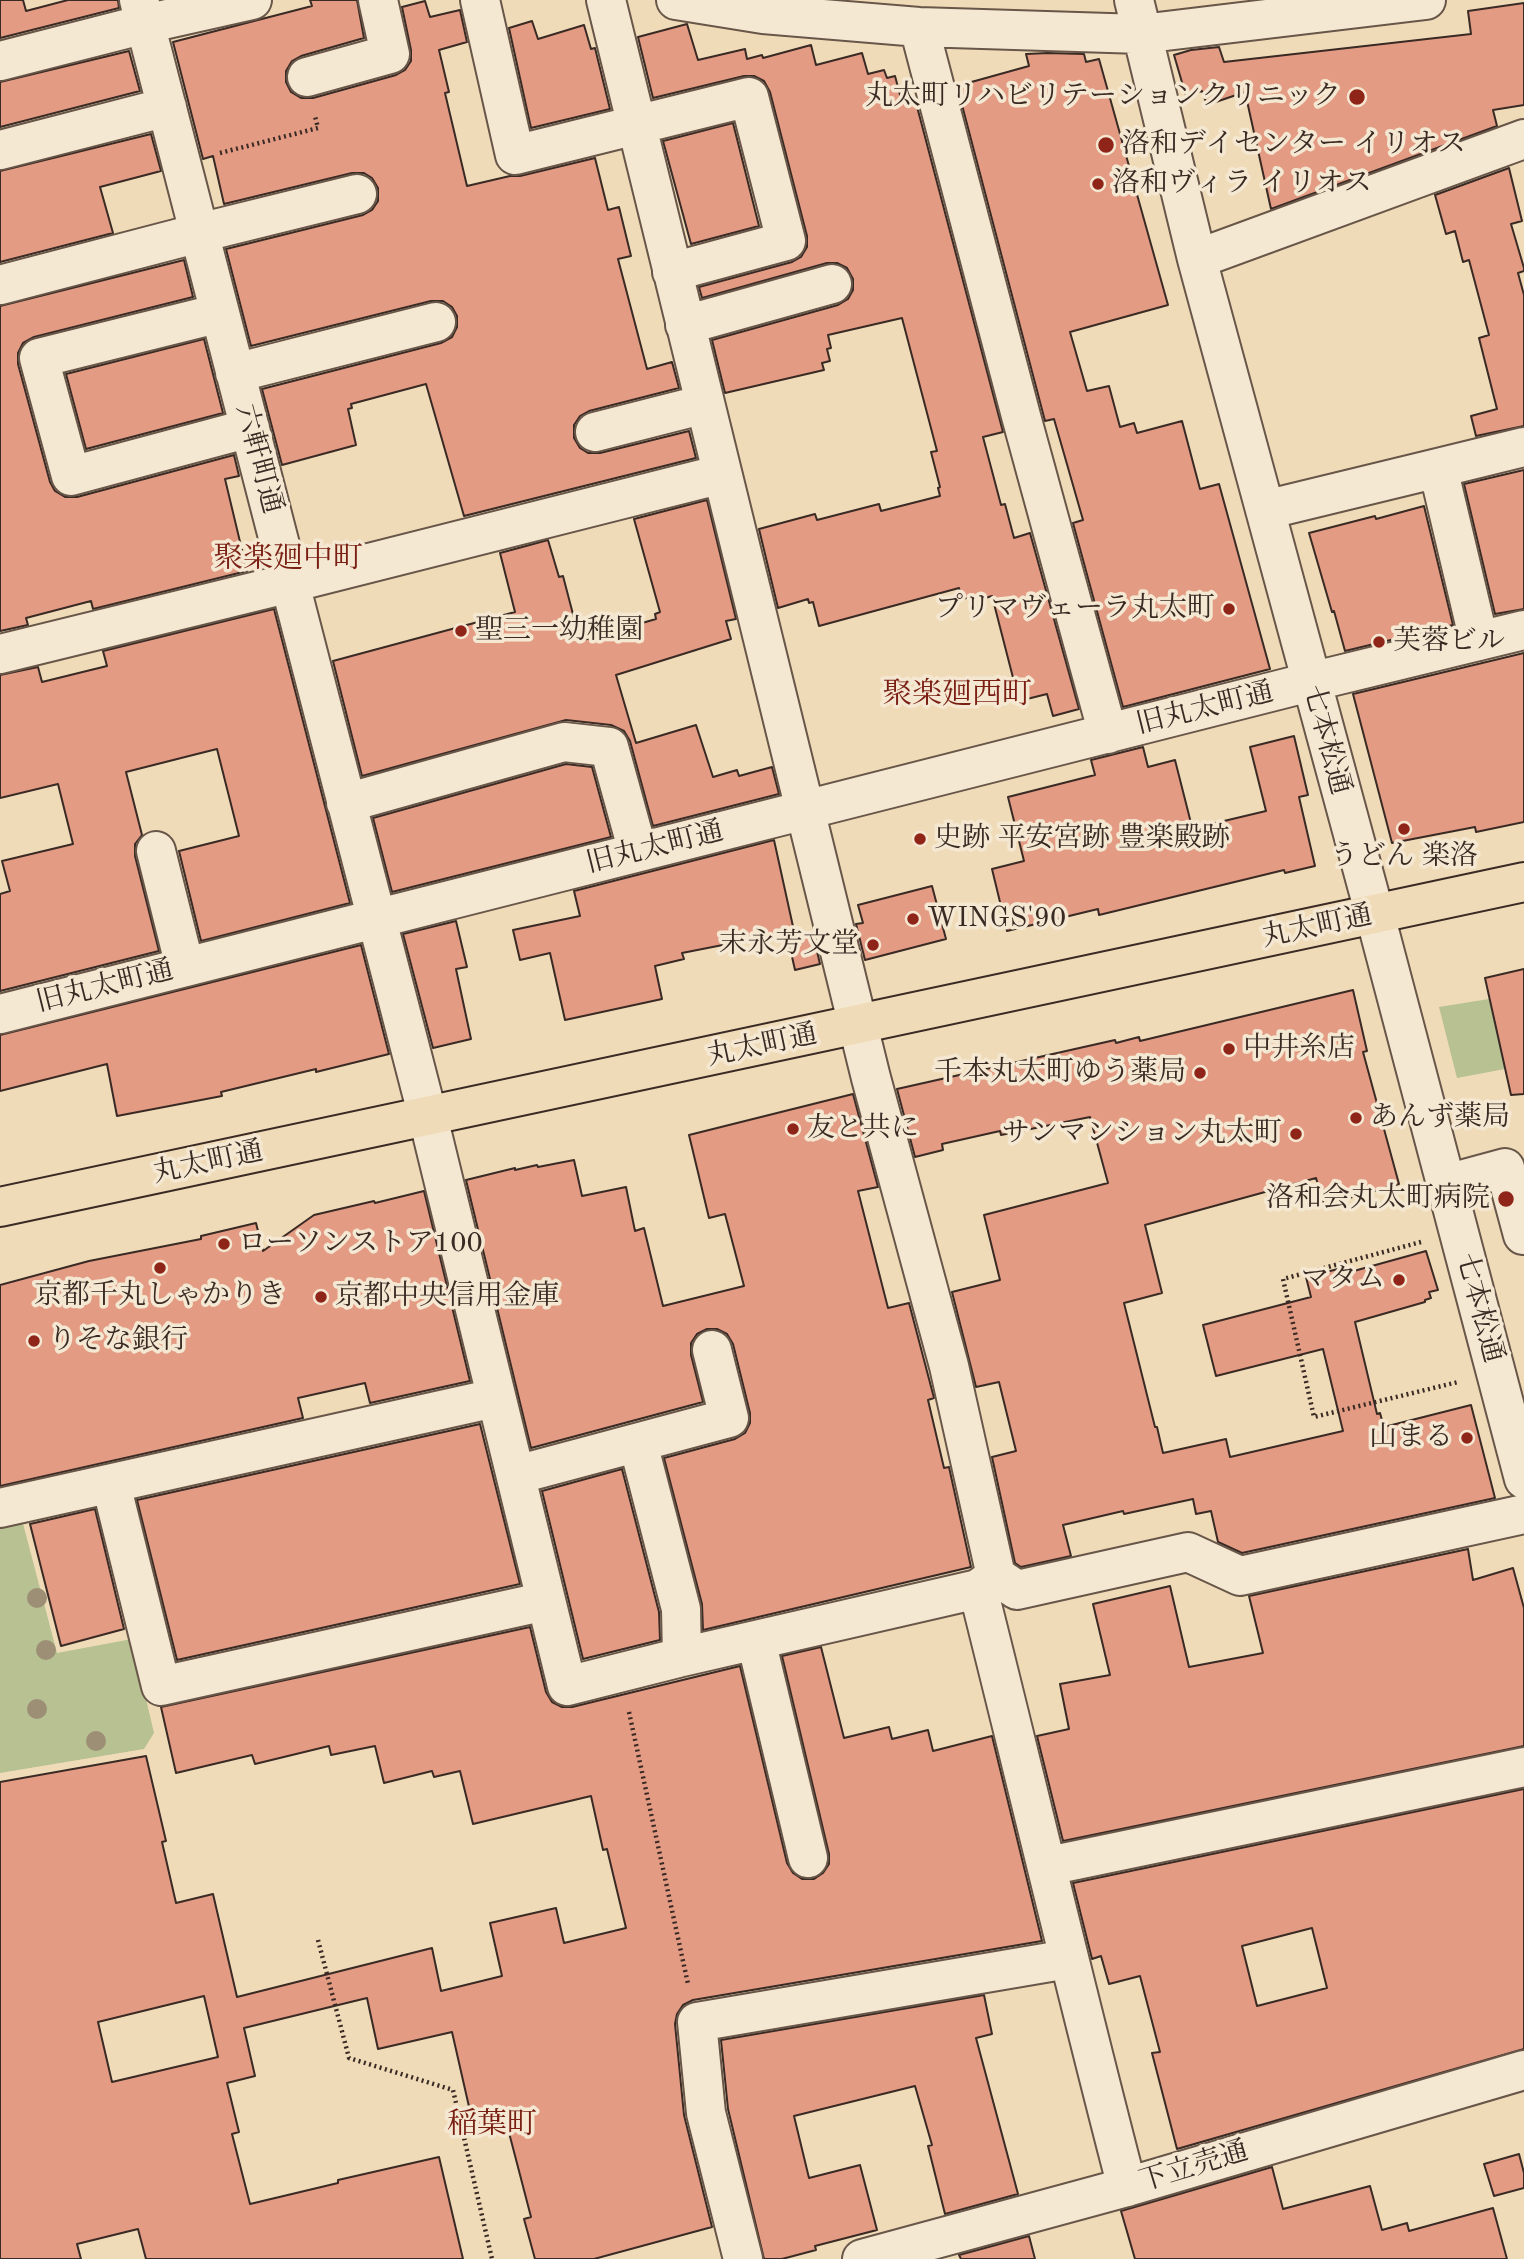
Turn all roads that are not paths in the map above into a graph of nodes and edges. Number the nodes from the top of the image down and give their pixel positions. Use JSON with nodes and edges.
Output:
{"nodes":[{"id":1,"x":252,"y":0,"type":"edge"},
{"id":2,"x":378,"y":0,"type":"edge"},
{"id":3,"x":480,"y":0,"type":"edge"},
{"id":4,"x":606,"y":0,"type":"edge"},
{"id":5,"x":676,"y":0,"type":"edge"},
{"id":6,"x":1426,"y":0,"type":"edge"},
{"id":7,"x":142,"y":12,"type":"edge"},
{"id":8,"x":1137,"y":17,"type":"edge"},
{"id":9,"x":919,"y":27,"type":"junction"},
{"id":10,"x":0,"y":61,"type":"edge"},
{"id":11,"x":307,"y":77,"type":"road end"},
{"id":12,"x":167,"y":107,"type":"junction"},
{"id":13,"x":637,"y":125,"type":"junction"},
{"id":14,"x":0,"y":150,"type":"edge"},
{"id":15,"x":1521,"y":150,"type":"edge"},
{"id":16,"x":357,"y":194,"type":"dead end"},
{"id":17,"x":199,"y":233,"type":"junction"},
{"id":18,"x":1197,"y":259,"type":"junction"},
{"id":19,"x":673,"y":272,"type":"junction"},
{"id":20,"x":832,"y":284,"type":"dead end"},
{"id":21,"x":0,"y":285,"type":"edge"},
{"id":22,"x":220,"y":313,"type":"junction"},
{"id":23,"x":436,"y":322,"type":"dead end"},
{"id":24,"x":685,"y":325,"type":"junction"},
{"id":25,"x":235,"y":373,"type":"junction"},
{"id":26,"x":705,"y":404,"type":"junction"},
{"id":27,"x":250,"y":428,"type":"junction"},
{"id":28,"x":595,"y":432,"type":"dead end"},
{"id":29,"x":1524,"y":447,"type":"edge"},
{"id":30,"x":1438,"y":468,"type":"junction"},
{"id":31,"x":722,"y":474,"type":"junction"},
{"id":32,"x":1265,"y":510,"type":"junction"},
{"id":33,"x":290,"y":583,"type":"junction"},
{"id":34,"x":1524,"y":630,"type":"edge"},
{"id":35,"x":1479,"y":641,"type":"junction"},
{"id":36,"x":0,"y":654,"type":"edge"},
{"id":37,"x":1310,"y":682,"type":"junction"},
{"id":38,"x":1108,"y":734,"type":"junction"},
{"id":39,"x":346,"y":803,"type":"junction"},
{"id":40,"x":805,"y":810,"type":"junction"},
{"id":41,"x":156,"y":851,"type":"dead end"},
{"id":42,"x":638,"y":852,"type":"junction"},
{"id":43,"x":1524,"y":882,"type":"edge"},
{"id":44,"x":1375,"y":915,"type":"junction"},
{"id":45,"x":376,"y":919,"type":"junction"},
{"id":46,"x":185,"y":967,"type":"junction"},
{"id":47,"x":0,"y":1014,"type":"edge"},
{"id":48,"x":858,"y":1026,"type":"junction"},
{"id":49,"x":428,"y":1117,"type":"junction"},
{"id":50,"x":1446,"y":1184,"type":"junction"},
{"id":51,"x":0,"y":1207,"type":"edge"},
{"id":52,"x":1522,"y":1235,"type":"edge"},
{"id":53,"x":712,"y":1350,"type":"dead end"},
{"id":54,"x":495,"y":1398,"type":"junction"},
{"id":55,"x":638,"y":1443,"type":"junction"},
{"id":56,"x":516,"y":1475,"type":"junction"},
{"id":57,"x":1524,"y":1479,"type":"edge"},
{"id":58,"x":111,"y":1484,"type":"junction"},
{"id":59,"x":0,"y":1508,"type":"edge"},
{"id":60,"x":1524,"y":1514,"type":"edge"},
{"id":61,"x":987,"y":1583,"type":"junction"},
{"id":62,"x":546,"y":1601,"type":"junction"},
{"id":63,"x":756,"y":1640,"type":"junction"},
{"id":64,"x":682,"y":1657,"type":"junction"},
{"id":65,"x":1524,"y":1767,"type":"edge"},
{"id":66,"x":808,"y":1858,"type":"dead end"},
{"id":67,"x":1048,"y":1866,"type":"junction"},
{"id":68,"x":1068,"y":1959,"type":"junction"},
{"id":69,"x":1524,"y":2070,"type":"edge"},
{"id":70,"x":1127,"y":2187,"type":"junction"},
{"id":71,"x":743,"y":2259,"type":"edge"},
{"id":72,"x":862,"y":2259,"type":"edge"}],
"edges":[{"from":1,"to":7,"type":"street"},
{"from":2,"to":11,"type":"street"},
{"from":3,"to":13,"type":"street"},
{"from":4,"to":13,"type":"street"},
{"from":5,"to":9,"type":"street"},
{"from":6,"to":8,"type":"street"},
{"from":7,"to":10,"type":"street"},
{"from":7,"to":12,"type":"street","name":"六軒町通"},
{"from":8,"to":9,"type":"street"},
{"from":8,"to":18,"type":"street","name":"七本松通"},
{"from":9,"to":38,"type":"street"},
{"from":12,"to":14,"type":"street"},
{"from":12,"to":17,"type":"street","name":"六軒町通"},
{"from":13,"to":19,"type":"street"},
{"from":13,"to":19,"type":"street"},
{"from":15,"to":18,"type":"street"},
{"from":16,"to":17,"type":"street"},
{"from":17,"to":21,"type":"street"},
{"from":17,"to":22,"type":"street","name":"六軒町通"},
{"from":18,"to":32,"type":"street","name":"七本松通"},
{"from":19,"to":24,"type":"street"},
{"from":20,"to":24,"type":"street"},
{"from":22,"to":25,"type":"street","name":"六軒町通"},
{"from":22,"to":27,"type":"street"},
{"from":23,"to":25,"type":"street"},
{"from":24,"to":26,"type":"street"},
{"from":25,"to":27,"type":"street","name":"六軒町通"},
{"from":26,"to":28,"type":"street"},
{"from":26,"to":31,"type":"street"},
{"from":27,"to":33,"type":"street","name":"六軒町通"},
{"from":29,"to":30,"type":"street"},
{"from":30,"to":32,"type":"street"},
{"from":30,"to":35,"type":"street"},
{"from":31,"to":33,"type":"street"},
{"from":31,"to":40,"type":"street"},
{"from":32,"to":37,"type":"street","name":"七本松通"},
{"from":33,"to":36,"type":"street"},
{"from":33,"to":39,"type":"street","name":"六軒町通"},
{"from":34,"to":35,"type":"street","name":"旧丸太町通"},
{"from":35,"to":37,"type":"street","name":"旧丸太町通"},
{"from":37,"to":38,"type":"street","name":"旧丸太町通"},
{"from":37,"to":44,"type":"street","name":"七本松通"},
{"from":38,"to":40,"type":"street","name":"旧丸太町通"},
{"from":39,"to":42,"type":"street"},
{"from":39,"to":45,"type":"street","name":"六軒町通"},
{"from":40,"to":42,"type":"street","name":"旧丸太町通"},
{"from":40,"to":48,"type":"street"},
{"from":41,"to":46,"type":"street"},
{"from":42,"to":45,"type":"street","name":"旧丸太町通"},
{"from":43,"to":44,"type":"main road","name":"丸太町通"},
{"from":44,"to":48,"type":"main road","name":"丸太町通"},
{"from":44,"to":50,"type":"street","name":"七本松通"},
{"from":45,"to":46,"type":"street","name":"旧丸太町通"},
{"from":45,"to":49,"type":"street","name":"六軒町通"},
{"from":46,"to":47,"type":"street","name":"旧丸太町通"},
{"from":48,"to":49,"type":"main road","name":"丸太町通"},
{"from":48,"to":61,"type":"street"},
{"from":49,"to":51,"type":"main road","name":"丸太町通"},
{"from":49,"to":54,"type":"street","name":"六軒町通"},
{"from":50,"to":52,"type":"street"},
{"from":50,"to":57,"type":"street","name":"七本松通"},
{"from":53,"to":55,"type":"street"},
{"from":54,"to":56,"type":"street","name":"六軒町通"},
{"from":54,"to":58,"type":"street"},
{"from":55,"to":56,"type":"street"},
{"from":55,"to":64,"type":"street"},
{"from":56,"to":62,"type":"street","name":"六軒町通"},
{"from":58,"to":59,"type":"street"},
{"from":58,"to":62,"type":"street"},
{"from":60,"to":61,"type":"street"},
{"from":61,"to":63,"type":"street"},
{"from":61,"to":67,"type":"street"},
{"from":62,"to":64,"type":"street","name":"六軒町通"},
{"from":63,"to":64,"type":"street"},
{"from":63,"to":66,"type":"street"},
{"from":65,"to":67,"type":"street"},
{"from":67,"to":68,"type":"street"},
{"from":68,"to":70,"type":"street"},
{"from":68,"to":71,"type":"street"},
{"from":69,"to":70,"type":"street","name":"下立売通"},
{"from":70,"to":72,"type":"street","name":"下立売通"}]}
